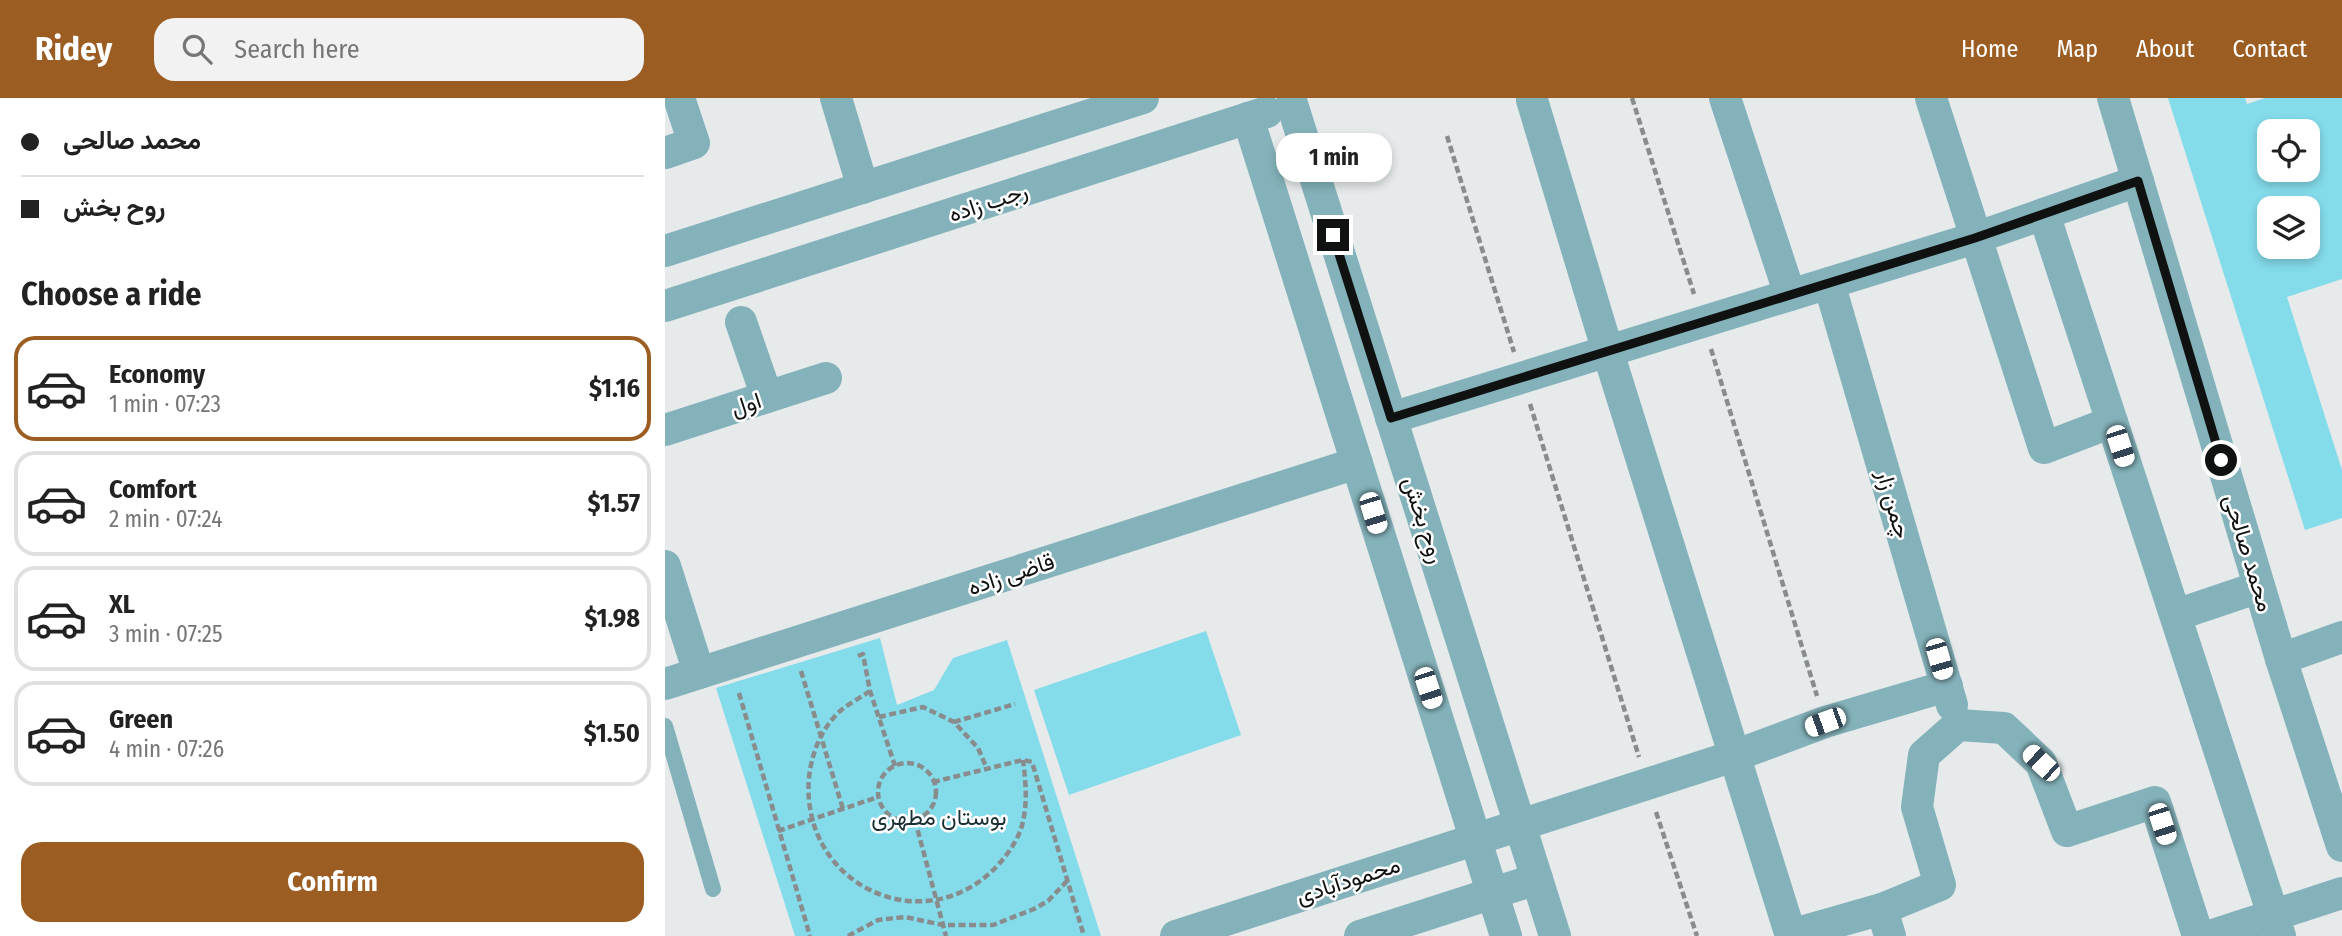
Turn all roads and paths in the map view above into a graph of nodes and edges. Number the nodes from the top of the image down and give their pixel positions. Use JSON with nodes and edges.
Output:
{"nodes":[{"id":1,"x":679,"y":98,"type":"edge"},
{"id":2,"x":836,"y":98,"type":"edge"},
{"id":3,"x":1143,"y":98,"type":"edge"},
{"id":4,"x":1632,"y":98,"type":"edge"},
{"id":5,"x":1725,"y":98,"type":"edge"},
{"id":6,"x":1931,"y":98,"type":"edge"},
{"id":7,"x":2113,"y":98,"type":"edge"},
{"id":8,"x":1532,"y":100,"type":"dead end"},
{"id":9,"x":1302,"y":101,"type":"edge"},
{"id":10,"x":1248,"y":118,"type":"junction"},
{"id":11,"x":1447,"y":136,"type":"dead end"},
{"id":12,"x":665,"y":153,"type":"edge"},
{"id":13,"x":2138,"y":181,"type":"junction"},
{"id":14,"x":863,"y":188,"type":"junction"},
{"id":15,"x":2044,"y":214,"type":"junction"},
{"id":16,"x":1975,"y":238,"type":"junction"},
{"id":17,"x":665,"y":251,"type":"edge"},
{"id":18,"x":1829,"y":283,"type":"junction"},
{"id":19,"x":1790,"y":295,"type":"junction"},
{"id":20,"x":665,"y":306,"type":"edge"},
{"id":21,"x":741,"y":322,"type":"dead end"},
{"id":22,"x":1703,"y":322,"type":"junction"},
{"id":23,"x":1608,"y":352,"type":"junction"},
{"id":24,"x":826,"y":378,"type":"dead end"},
{"id":25,"x":1522,"y":378,"type":"junction"},
{"id":26,"x":767,"y":397,"type":"junction"},
{"id":27,"x":1391,"y":418,"type":"junction"},
{"id":28,"x":2112,"y":422,"type":"junction"},
{"id":29,"x":665,"y":430,"type":"edge"},
{"id":30,"x":1357,"y":463,"type":"junction"},
{"id":31,"x":665,"y":566,"type":"edge"},
{"id":32,"x":2259,"y":587,"type":"junction"},
{"id":33,"x":670,"y":603,"type":"edge"},
{"id":34,"x":2175,"y":615,"type":"junction"},
{"id":35,"x":2342,"y":638,"type":"edge"},
{"id":36,"x":793,"y":643,"type":"junction"},
{"id":37,"x":851,"y":658,"type":"dead end"},
{"id":38,"x":2281,"y":659,"type":"junction"},
{"id":39,"x":814,"y":670,"type":"dead end"},
{"id":40,"x":699,"y":673,"type":"junction"},
{"id":41,"x":802,"y":673,"type":"junction"},
{"id":42,"x":789,"y":677,"type":"dead end"},
{"id":43,"x":665,"y":684,"type":"edge"},
{"id":44,"x":1947,"y":686,"type":"junction"},
{"id":45,"x":750,"y":690,"type":"dead end"},
{"id":46,"x":870,"y":691,"type":"junction"},
{"id":47,"x":1015,"y":704,"type":"dead end"},
{"id":48,"x":879,"y":718,"type":"junction"},
{"id":49,"x":954,"y":722,"type":"junction"},
{"id":50,"x":1825,"y":722,"type":"junction"},
{"id":51,"x":1958,"y":725,"type":"junction"},
{"id":52,"x":665,"y":726,"type":"edge"},
{"id":53,"x":821,"y":736,"type":"junction"},
{"id":54,"x":1734,"y":755,"type":"junction"},
{"id":55,"x":1023,"y":760,"type":"junction"},
{"id":56,"x":895,"y":766,"type":"junction"},
{"id":57,"x":987,"y":769,"type":"junction"},
{"id":58,"x":933,"y":782,"type":"junction"},
{"id":59,"x":1647,"y":783,"type":"junction"},
{"id":60,"x":878,"y":797,"type":"junction"},
{"id":61,"x":843,"y":809,"type":"junction"},
{"id":62,"x":810,"y":820,"type":"junction"},
{"id":63,"x":915,"y":820,"type":"junction"},
{"id":64,"x":1520,"y":823,"type":"junction"},
{"id":65,"x":778,"y":831,"type":"junction"},
{"id":66,"x":1476,"y":838,"type":"junction"},
{"id":67,"x":2342,"y":846,"type":"edge"},
{"id":68,"x":1537,"y":879,"type":"junction"},
{"id":69,"x":1067,"y":880,"type":"junction"},
{"id":70,"x":713,"y":889,"type":"dead end"},
{"id":71,"x":2342,"y":892,"type":"edge"},
{"id":72,"x":1493,"y":893,"type":"junction"},
{"id":73,"x":937,"y":899,"type":"junction"},
{"id":74,"x":1886,"y":922,"type":"edge"},
{"id":75,"x":943,"y":925,"type":"junction"},
{"id":76,"x":2277,"y":926,"type":"edge"},
{"id":77,"x":810,"y":936,"type":"edge"},
{"id":78,"x":848,"y":936,"type":"edge"},
{"id":79,"x":946,"y":936,"type":"edge"},
{"id":80,"x":1084,"y":936,"type":"edge"},
{"id":81,"x":1176,"y":936,"type":"edge"},
{"id":82,"x":1360,"y":936,"type":"edge"},
{"id":83,"x":1506,"y":936,"type":"edge"},
{"id":84,"x":1555,"y":936,"type":"edge"},
{"id":85,"x":1697,"y":936,"type":"edge"},
{"id":86,"x":1791,"y":936,"type":"edge"},
{"id":87,"x":2198,"y":936,"type":"edge"},
{"id":88,"x":2210,"y":936,"type":"edge"}],
"edges":[{"from":1,"to":12,"type":"street"},
{"from":2,"to":14,"type":"street"},
{"from":3,"to":14,"type":"street"},
{"from":4,"to":22,"type":"path"},
{"from":5,"to":19,"type":"street"},
{"from":6,"to":16,"type":"street"},
{"from":7,"to":13,"type":"street","name":"محمد صالحی"},
{"from":8,"to":23,"type":"street"},
{"from":9,"to":10,"type":"street","name":"رجب زاده"},
{"from":9,"to":27,"type":"street","name":"روح بخش"},
{"from":10,"to":20,"type":"street","name":"رجب زاده"},
{"from":10,"to":30,"type":"street","name":"روح بخش"},
{"from":11,"to":25,"type":"path"},
{"from":13,"to":15,"type":"street"},
{"from":13,"to":32,"type":"street","name":"محمد صالحی"},
{"from":14,"to":17,"type":"street"},
{"from":15,"to":16,"type":"street"},
{"from":15,"to":28,"type":"street"},
{"from":16,"to":18,"type":"street"},
{"from":16,"to":28,"type":"street"},
{"from":18,"to":19,"type":"street"},
{"from":18,"to":44,"type":"street","name":"چمن زار"},
{"from":19,"to":22,"type":"street"},
{"from":21,"to":26,"type":"street"},
{"from":22,"to":23,"type":"street"},
{"from":22,"to":50,"type":"path"},
{"from":23,"to":25,"type":"street"},
{"from":23,"to":54,"type":"street"},
{"from":24,"to":26,"type":"street","name":"اول"},
{"from":25,"to":27,"type":"street"},
{"from":25,"to":59,"type":"path"},
{"from":26,"to":29,"type":"street","name":"اول"},
{"from":27,"to":64,"type":"street","name":"روح بخش"},
{"from":28,"to":34,"type":"street"},
{"from":30,"to":36,"type":"street","name":"قاضی زاده"},
{"from":30,"to":66,"type":"street","name":"روح بخش"},
{"from":31,"to":33,"type":"street"},
{"from":32,"to":34,"type":"street"},
{"from":32,"to":38,"type":"street","name":"محمد صالحی"},
{"from":33,"to":40,"type":"street"},
{"from":34,"to":76,"type":"street"},
{"from":35,"to":38,"type":"street"},
{"from":36,"to":40,"type":"street","name":"قاضی زاده"},
{"from":36,"to":41,"type":"path"},
{"from":37,"to":46,"type":"path"},
{"from":38,"to":67,"type":"street","name":"محمد صالحی"},
{"from":39,"to":41,"type":"path"},
{"from":40,"to":43,"type":"street","name":"قاضی زاده"},
{"from":41,"to":42,"type":"path"},
{"from":41,"to":53,"type":"path"},
{"from":44,"to":50,"type":"street","name":"محمودآبادی"},
{"from":44,"to":51,"type":"street","name":"چمن زار"},
{"from":45,"to":65,"type":"path"},
{"from":46,"to":48,"type":"path"},
{"from":46,"to":53,"type":"path"},
{"from":47,"to":49,"type":"path"},
{"from":48,"to":49,"type":"path"},
{"from":48,"to":56,"type":"path"},
{"from":49,"to":57,"type":"path"},
{"from":50,"to":54,"type":"street","name":"محمودآبادی"},
{"from":51,"to":74,"type":"street"},
{"from":51,"to":87,"type":"street"},
{"from":52,"to":70,"type":"lane"},
{"from":53,"to":61,"type":"path"},
{"from":53,"to":62,"type":"path"},
{"from":54,"to":59,"type":"street","name":"محمودآبادی"},
{"from":54,"to":86,"type":"street"},
{"from":55,"to":57,"type":"path"},
{"from":55,"to":69,"type":"path"},
{"from":55,"to":73,"type":"path"},
{"from":56,"to":58,"type":"path"},
{"from":56,"to":60,"type":"path"},
{"from":57,"to":58,"type":"path"},
{"from":58,"to":63,"type":"path"},
{"from":59,"to":64,"type":"street","name":"محمودآبادی"},
{"from":59,"to":85,"type":"path"},
{"from":60,"to":61,"type":"path"},
{"from":60,"to":63,"type":"path"},
{"from":61,"to":62,"type":"path"},
{"from":62,"to":65,"type":"path"},
{"from":62,"to":73,"type":"path"},
{"from":63,"to":73,"type":"path"},
{"from":64,"to":66,"type":"street","name":"محمودآبادی"},
{"from":64,"to":68,"type":"street","name":"روح بخش"},
{"from":65,"to":77,"type":"path"},
{"from":66,"to":72,"type":"street","name":"روح بخش"},
{"from":66,"to":81,"type":"street","name":"محمودآبادی"},
{"from":68,"to":72,"type":"street"},
{"from":68,"to":84,"type":"street","name":"روح بخش"},
{"from":69,"to":75,"type":"path"},
{"from":69,"to":80,"type":"path"},
{"from":71,"to":76,"type":"street"},
{"from":72,"to":82,"type":"street"},
{"from":72,"to":83,"type":"street","name":"روح بخش"},
{"from":73,"to":75,"type":"path"},
{"from":74,"to":86,"type":"street"},
{"from":75,"to":78,"type":"path"},
{"from":75,"to":79,"type":"path"},
{"from":76,"to":88,"type":"street"}]}
